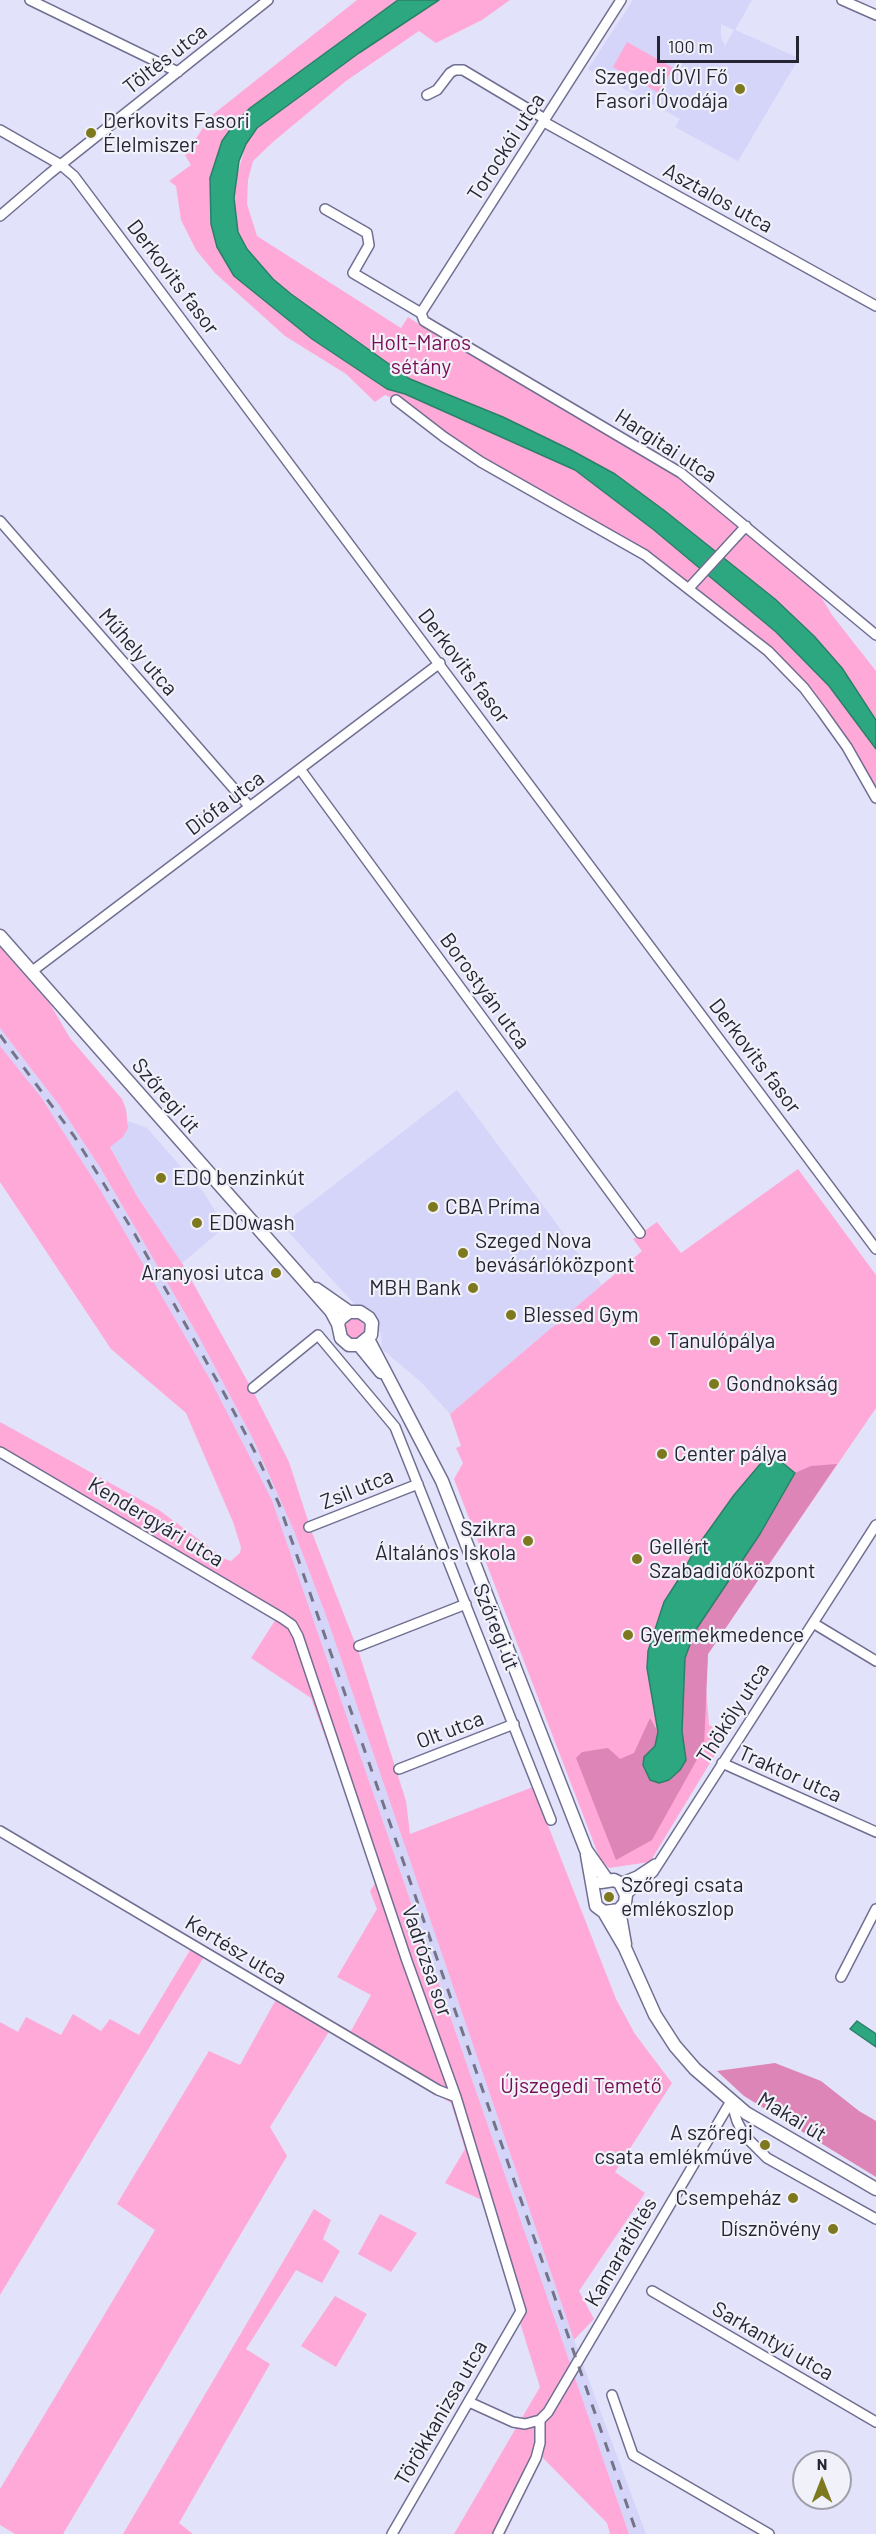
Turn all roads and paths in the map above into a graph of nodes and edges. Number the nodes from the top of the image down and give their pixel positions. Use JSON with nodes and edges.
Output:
{"nodes":[{"id":1,"x":30,"y":0,"type":"edge"},
{"id":2,"x":268,"y":0,"type":"edge"},
{"id":3,"x":621,"y":0,"type":"edge"},
{"id":4,"x":842,"y":0,"type":"edge"},
{"id":5,"x":854,"y":2,"type":"edge"},
{"id":6,"x":876,"y":15,"type":"edge"},
{"id":7,"x":178,"y":72,"type":"junction"},
{"id":8,"x":427,"y":95,"type":"dead end"},
{"id":9,"x":544,"y":120,"type":"junction"},
{"id":10,"x":0,"y":130,"type":"edge"},
{"id":11,"x":61,"y":165,"type":"junction"},
{"id":12,"x":325,"y":209,"type":"dead end"},
{"id":13,"x":0,"y":216,"type":"edge"},
{"id":14,"x":876,"y":306,"type":"edge"},
{"id":15,"x":421,"y":313,"type":"junction"},
{"id":16,"x":396,"y":400,"type":"dead end"},
{"id":17,"x":0,"y":521,"type":"edge"},
{"id":18,"x":746,"y":526,"type":"junction"},
{"id":19,"x":689,"y":588,"type":"junction"},
{"id":20,"x":876,"y":635,"type":"edge"},
{"id":21,"x":440,"y":663,"type":"junction"},
{"id":22,"x":300,"y":769,"type":"junction"},
{"id":23,"x":876,"y":798,"type":"edge"},
{"id":24,"x":249,"y":806,"type":"junction"},
{"id":25,"x":0,"y":936,"type":"edge"},
{"id":26,"x":31,"y":972,"type":"junction"},
{"id":27,"x":640,"y":1233,"type":"dead end"},
{"id":28,"x":876,"y":1249,"type":"edge"},
{"id":29,"x":303,"y":1281,"type":"junction"},
{"id":30,"x":349,"y":1312,"type":"junction"},
{"id":31,"x":338,"y":1324,"type":"junction"},
{"id":32,"x":364,"y":1342,"type":"junction"},
{"id":33,"x":253,"y":1388,"type":"dead end"},
{"id":34,"x":0,"y":1452,"type":"edge"},
{"id":35,"x":418,"y":1484,"type":"junction"},
{"id":36,"x":876,"y":1525,"type":"edge"},
{"id":37,"x":309,"y":1527,"type":"dead end"},
{"id":38,"x":466,"y":1604,"type":"junction"},
{"id":39,"x":813,"y":1623,"type":"junction"},
{"id":40,"x":292,"y":1625,"type":"joint"},
{"id":41,"x":359,"y":1646,"type":"dead end"},
{"id":42,"x":876,"y":1661,"type":"edge"},
{"id":43,"x":514,"y":1724,"type":"junction"},
{"id":44,"x":723,"y":1763,"type":"junction"},
{"id":45,"x":399,"y":1769,"type":"dead end"},
{"id":46,"x":551,"y":1820,"type":"dead end"},
{"id":47,"x":0,"y":1831,"type":"edge"},
{"id":48,"x":876,"y":1832,"type":"edge"},
{"id":49,"x":586,"y":1850,"type":"junction"},
{"id":50,"x":659,"y":1861,"type":"junction"},
{"id":51,"x":607,"y":1880,"type":"junction"},
{"id":52,"x":620,"y":1883,"type":"junction"},
{"id":53,"x":595,"y":1890,"type":"junction"},
{"id":54,"x":626,"y":1895,"type":"junction"},
{"id":55,"x":876,"y":1909,"type":"edge"},
{"id":56,"x":619,"y":1910,"type":"junction"},
{"id":57,"x":604,"y":1912,"type":"junction"},
{"id":58,"x":625,"y":1948,"type":"junction"},
{"id":59,"x":841,"y":1977,"type":"dead end"},
{"id":60,"x":456,"y":2097,"type":"junction"},
{"id":61,"x":731,"y":2102,"type":"junction"},
{"id":62,"x":876,"y":2189,"type":"edge"},
{"id":63,"x":876,"y":2219,"type":"edge"},
{"id":64,"x":652,"y":2291,"type":"dead end"},
{"id":65,"x":521,"y":2311,"type":"joint"},
{"id":66,"x":612,"y":2395,"type":"dead end"},
{"id":67,"x":469,"y":2402,"type":"junction"},
{"id":68,"x":540,"y":2420,"type":"junction"},
{"id":69,"x":876,"y":2422,"type":"edge"},
{"id":70,"x":392,"y":2534,"type":"edge"},
{"id":71,"x":498,"y":2534,"type":"edge"},
{"id":72,"x":769,"y":2534,"type":"edge"}],
"edges":[{"from":1,"to":7,"type":"street"},
{"from":2,"to":7,"type":"street","name":"Töltés utca"},
{"from":3,"to":9,"type":"street","name":"Torockói utca"},
{"from":4,"to":5,"type":"street"},
{"from":5,"to":6,"type":"street"},
{"from":7,"to":11,"type":"street","name":"Töltés utca"},
{"from":8,"to":9,"type":"street","name":"Asztalos utca"},
{"from":9,"to":14,"type":"street","name":"Asztalos utca"},
{"from":9,"to":15,"type":"street","name":"Torockói utca"},
{"from":10,"to":11,"type":"street","name":"Derkovits fasor"},
{"from":11,"to":13,"type":"street","name":"Töltés utca"},
{"from":11,"to":21,"type":"street","name":"Derkovits fasor"},
{"from":12,"to":15,"type":"street","name":"Hargitai utca"},
{"from":15,"to":18,"type":"street","name":"Hargitai utca"},
{"from":16,"to":19,"type":"street"},
{"from":17,"to":24,"type":"street","name":"Műhely utca"},
{"from":18,"to":19,"type":"street"},
{"from":18,"to":20,"type":"street","name":"Hargitai utca"},
{"from":19,"to":23,"type":"street"},
{"from":21,"to":22,"type":"street","name":"Diófa utca"},
{"from":21,"to":28,"type":"street","name":"Derkovits fasor"},
{"from":22,"to":24,"type":"street","name":"Diófa utca"},
{"from":22,"to":27,"type":"street","name":"Borostyán utca"},
{"from":24,"to":26,"type":"street","name":"Diófa utca"},
{"from":25,"to":26,"type":"main road","name":"Szőregi út"},
{"from":26,"to":29,"type":"main road","name":"Szőregi út"},
{"from":29,"to":30,"type":"main road","name":"Szőregi út"},
{"from":29,"to":31,"type":"main road","name":"Szőregi út"},
{"from":30,"to":31,"type":"main road"},
{"from":30,"to":32,"type":"main road","name":"Szőregi út"},
{"from":31,"to":32,"type":"main road","name":"Szőregi út"},
{"from":32,"to":49,"type":"main road","name":"Szőregi út"},
{"from":33,"to":35,"type":"street","name":"Szőregi út"},
{"from":34,"to":40,"type":"street","name":"Kendergyári utca"},
{"from":35,"to":37,"type":"street","name":"Zsil utca"},
{"from":35,"to":38,"type":"street","name":"Szőregi út"},
{"from":36,"to":39,"type":"street","name":"Thököly utca"},
{"from":38,"to":41,"type":"street"},
{"from":38,"to":43,"type":"street","name":"Szőregi út"},
{"from":39,"to":42,"type":"street"},
{"from":39,"to":44,"type":"street","name":"Thököly utca"},
{"from":40,"to":60,"type":"street","name":"Vadrózsa sor"},
{"from":43,"to":45,"type":"street","name":"Olt utca"},
{"from":43,"to":46,"type":"street","name":"Szőregi út"},
{"from":44,"to":48,"type":"street","name":"Traktor utca"},
{"from":44,"to":50,"type":"street","name":"Thököly utca"},
{"from":47,"to":60,"type":"street","name":"Kertész utca"},
{"from":49,"to":51,"type":"main road","name":"Szőregi út"},
{"from":49,"to":53,"type":"main road","name":"Szőregi út"},
{"from":50,"to":52,"type":"street","name":"Thököly utca"},
{"from":50,"to":54,"type":"street","name":"Thököly utca"},
{"from":51,"to":52,"type":"main road"},
{"from":51,"to":53,"type":"main road"},
{"from":52,"to":54,"type":"main road"},
{"from":53,"to":57,"type":"main road","name":"Szőregi út"},
{"from":54,"to":56,"type":"main road"},
{"from":55,"to":59,"type":"street"},
{"from":56,"to":57,"type":"main road"},
{"from":56,"to":58,"type":"main road","name":"Szőregi út"},
{"from":57,"to":58,"type":"main road","name":"Szőregi út"},
{"from":58,"to":61,"type":"main road","name":"Szőregi út"},
{"from":60,"to":65,"type":"street","name":"Vadrózsa sor"},
{"from":61,"to":62,"type":"main road","name":"Makai út"},
{"from":61,"to":63,"type":"street","name":"Makai út"},
{"from":61,"to":68,"type":"street","name":"Kamaratöltés"},
{"from":64,"to":69,"type":"street","name":"Sarkantyú utca"},
{"from":65,"to":67,"type":"street","name":"Törökkanizsa utca"},
{"from":66,"to":72,"type":"street"},
{"from":67,"to":68,"type":"street"},
{"from":67,"to":70,"type":"street","name":"Törökkanizsa utca"},
{"from":68,"to":71,"type":"street"}]}
